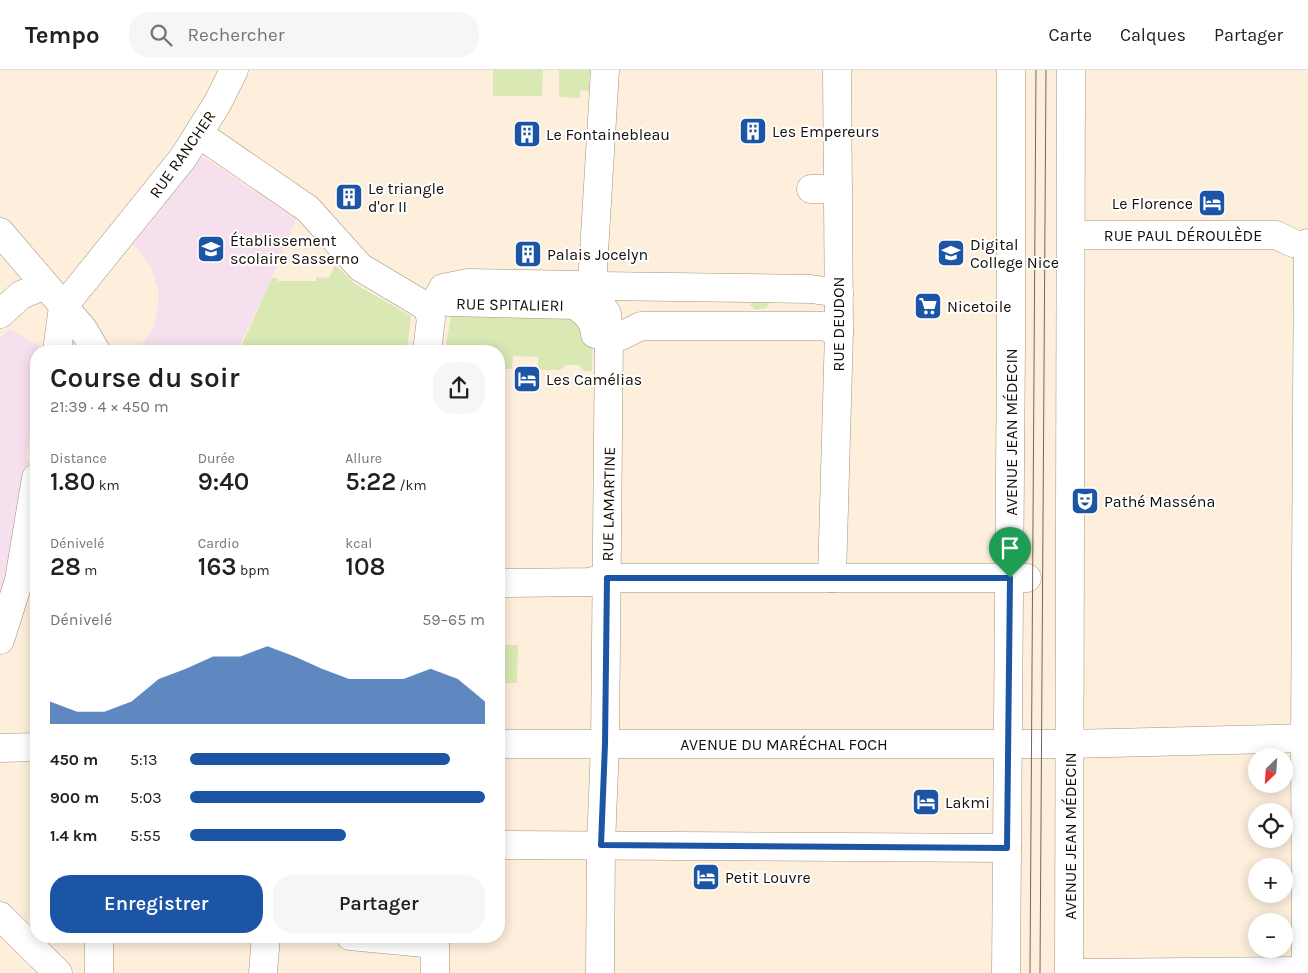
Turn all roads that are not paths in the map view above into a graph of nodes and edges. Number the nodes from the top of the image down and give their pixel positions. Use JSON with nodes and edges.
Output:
{"nodes":[{"id":1,"x":234,"y":70,"type":"edge"},
{"id":2,"x":605,"y":70,"type":"edge"},
{"id":3,"x":837,"y":70,"type":"edge"},
{"id":4,"x":1011,"y":70,"type":"edge"},
{"id":5,"x":1071,"y":70,"type":"edge"},
{"id":6,"x":199,"y":134,"type":"junction"},
{"id":7,"x":811,"y":189,"type":"dead end"},
{"id":8,"x":838,"y":189,"type":"junction"},
{"id":9,"x":0,"y":232,"type":"edge"},
{"id":10,"x":1072,"y":235,"type":"junction"},
{"id":11,"x":1303,"y":243,"type":"edge"},
{"id":12,"x":45,"y":285,"type":"junction"},
{"id":13,"x":839,"y":293,"type":"junction"},
{"id":14,"x":63,"y":307,"type":"junction"},
{"id":15,"x":0,"y":314,"type":"edge"},
{"id":16,"x":839,"y":331,"type":"junction"},
{"id":17,"x":58,"y":345,"type":"edge"},
{"id":18,"x":92,"y":345,"type":"edge"},
{"id":19,"x":428,"y":345,"type":"edge"},
{"id":20,"x":1308,"y":476,"type":"edge"},
{"id":21,"x":30,"y":514,"type":"edge"},
{"id":22,"x":607,"y":578,"type":"junction"},
{"id":23,"x":832,"y":578,"type":"junction"},
{"id":24,"x":1019,"y":578,"type":"junction"},
{"id":25,"x":505,"y":583,"type":"edge"},
{"id":26,"x":0,"y":640,"type":"edge"},
{"id":27,"x":1306,"y":738,"type":"edge"},
{"id":28,"x":1008,"y":743,"type":"junction"},
{"id":29,"x":505,"y":744,"type":"edge"},
{"id":30,"x":605,"y":744,"type":"junction"},
{"id":31,"x":1070,"y":744,"type":"junction"},
{"id":32,"x":30,"y":747,"type":"edge"},
{"id":33,"x":0,"y":748,"type":"edge"},
{"id":34,"x":505,"y":845,"type":"edge"},
{"id":35,"x":601,"y":845,"type":"junction"},
{"id":36,"x":1007,"y":848,"type":"junction"},
{"id":37,"x":0,"y":916,"type":"edge"},
{"id":38,"x":100,"y":943,"type":"edge"},
{"id":39,"x":265,"y":943,"type":"edge"},
{"id":40,"x":435,"y":943,"type":"edge"},
{"id":41,"x":1307,"y":971,"type":"edge"},
{"id":42,"x":58,"y":973,"type":"edge"},
{"id":43,"x":99,"y":973,"type":"edge"},
{"id":44,"x":263,"y":973,"type":"edge"},
{"id":45,"x":435,"y":973,"type":"edge"},
{"id":46,"x":600,"y":973,"type":"edge"},
{"id":47,"x":1006,"y":973,"type":"edge"},
{"id":48,"x":1069,"y":973,"type":"edge"},
{"id":49,"x":1074,"y":973,"type":"edge"}],
"edges":[{"from":1,"to":6,"type":"street","name":"RUE RANCHER"},
{"from":2,"to":22,"type":"street","name":"RUE LAMARTINE"},
{"from":3,"to":8,"type":"street","name":"RUE DEUDON"},
{"from":4,"to":24,"type":"street","name":"AVENUE JEAN MÉDECIN"},
{"from":5,"to":10,"type":"street","name":"AVENUE JEAN MÉDECIN"},
{"from":6,"to":14,"type":"street","name":"RUE RANCHER"},
{"from":6,"to":19,"type":"street"},
{"from":7,"to":8,"type":"street"},
{"from":8,"to":13,"type":"street","name":"RUE DEUDON"},
{"from":9,"to":12,"type":"street"},
{"from":10,"to":11,"type":"street","name":"RUE PAUL DÉROULÈDE"},
{"from":10,"to":31,"type":"street","name":"AVENUE JEAN MÉDECIN"},
{"from":11,"to":20,"type":"street"},
{"from":12,"to":14,"type":"street"},
{"from":12,"to":15,"type":"street"},
{"from":13,"to":16,"type":"street","name":"RUE DEUDON"},
{"from":13,"to":16,"type":"street","name":"RUE SPITALIERI"},
{"from":14,"to":17,"type":"street"},
{"from":14,"to":18,"type":"street"},
{"from":16,"to":23,"type":"street","name":"RUE DEUDON"},
{"from":20,"to":27,"type":"street"},
{"from":21,"to":26,"type":"street"},
{"from":22,"to":23,"type":"street"},
{"from":22,"to":25,"type":"street"},
{"from":22,"to":30,"type":"street","name":"RUE LAMARTINE"},
{"from":23,"to":24,"type":"street"},
{"from":24,"to":28,"type":"street","name":"AVENUE JEAN MÉDECIN"},
{"from":27,"to":31,"type":"street","name":"AVENUE DU MARÉCHAL FOCH"},
{"from":27,"to":41,"type":"street"},
{"from":28,"to":30,"type":"street","name":"AVENUE DU MARÉCHAL FOCH"},
{"from":28,"to":31,"type":"street","name":"AVENUE DU MARÉCHAL FOCH"},
{"from":28,"to":36,"type":"street","name":"AVENUE JEAN MÉDECIN"},
{"from":29,"to":30,"type":"street","name":"AVENUE DU MARÉCHAL FOCH"},
{"from":30,"to":35,"type":"street","name":"RUE LAMARTINE"},
{"from":31,"to":48,"type":"street","name":"AVENUE JEAN MÉDECIN"},
{"from":32,"to":33,"type":"street"},
{"from":34,"to":35,"type":"street"},
{"from":35,"to":36,"type":"street"},
{"from":35,"to":46,"type":"street","name":"RUE LAMARTINE"},
{"from":36,"to":47,"type":"street","name":"AVENUE JEAN MÉDECIN"},
{"from":37,"to":42,"type":"street"},
{"from":38,"to":43,"type":"street"},
{"from":39,"to":44,"type":"street"},
{"from":40,"to":45,"type":"street"},
{"from":41,"to":49,"type":"street"}]}
